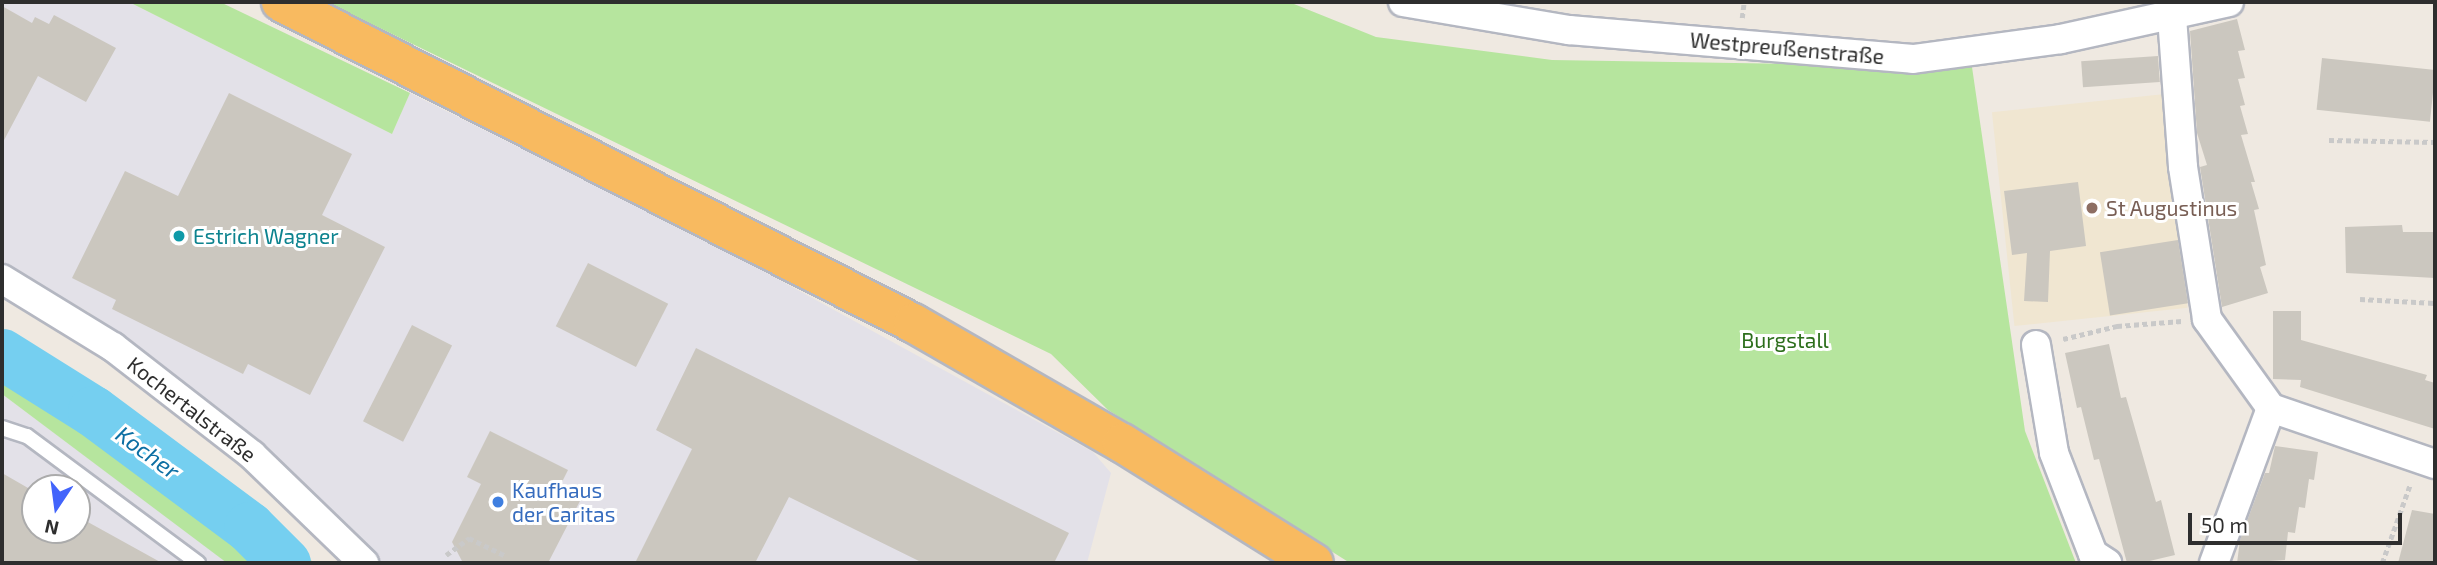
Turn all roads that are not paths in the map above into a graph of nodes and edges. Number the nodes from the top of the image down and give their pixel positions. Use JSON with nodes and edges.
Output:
{"nodes":[{"id":1,"x":281,"y":2,"type":"edge"},
{"id":2,"x":1403,"y":2,"type":"edge"},
{"id":3,"x":2229,"y":2,"type":"edge"},
{"id":4,"x":2172,"y":17,"type":"junction"},
{"id":5,"x":2,"y":279,"type":"edge"},
{"id":6,"x":2036,"y":345,"type":"road end"},
{"id":7,"x":2271,"y":408,"type":"junction"},
{"id":8,"x":2,"y":428,"type":"edge"},
{"id":9,"x":2427,"y":462,"type":"edge"},
{"id":10,"x":191,"y":561,"type":"edge"},
{"id":11,"x":364,"y":563,"type":"edge"},
{"id":12,"x":1314,"y":563,"type":"edge"},
{"id":13,"x":2107,"y":563,"type":"edge"},
{"id":14,"x":2214,"y":563,"type":"edge"}],
"edges":[{"from":1,"to":12,"type":"highway"},
{"from":2,"to":4,"type":"street","name":"Westpreußenstraße"},
{"from":3,"to":4,"type":"street","name":"Westpreußenstraße"},
{"from":4,"to":7,"type":"street"},
{"from":5,"to":11,"type":"street","name":"Kochertalstraße"},
{"from":6,"to":13,"type":"street"},
{"from":7,"to":9,"type":"street"},
{"from":7,"to":14,"type":"street"},
{"from":8,"to":10,"type":"lane"}]}
